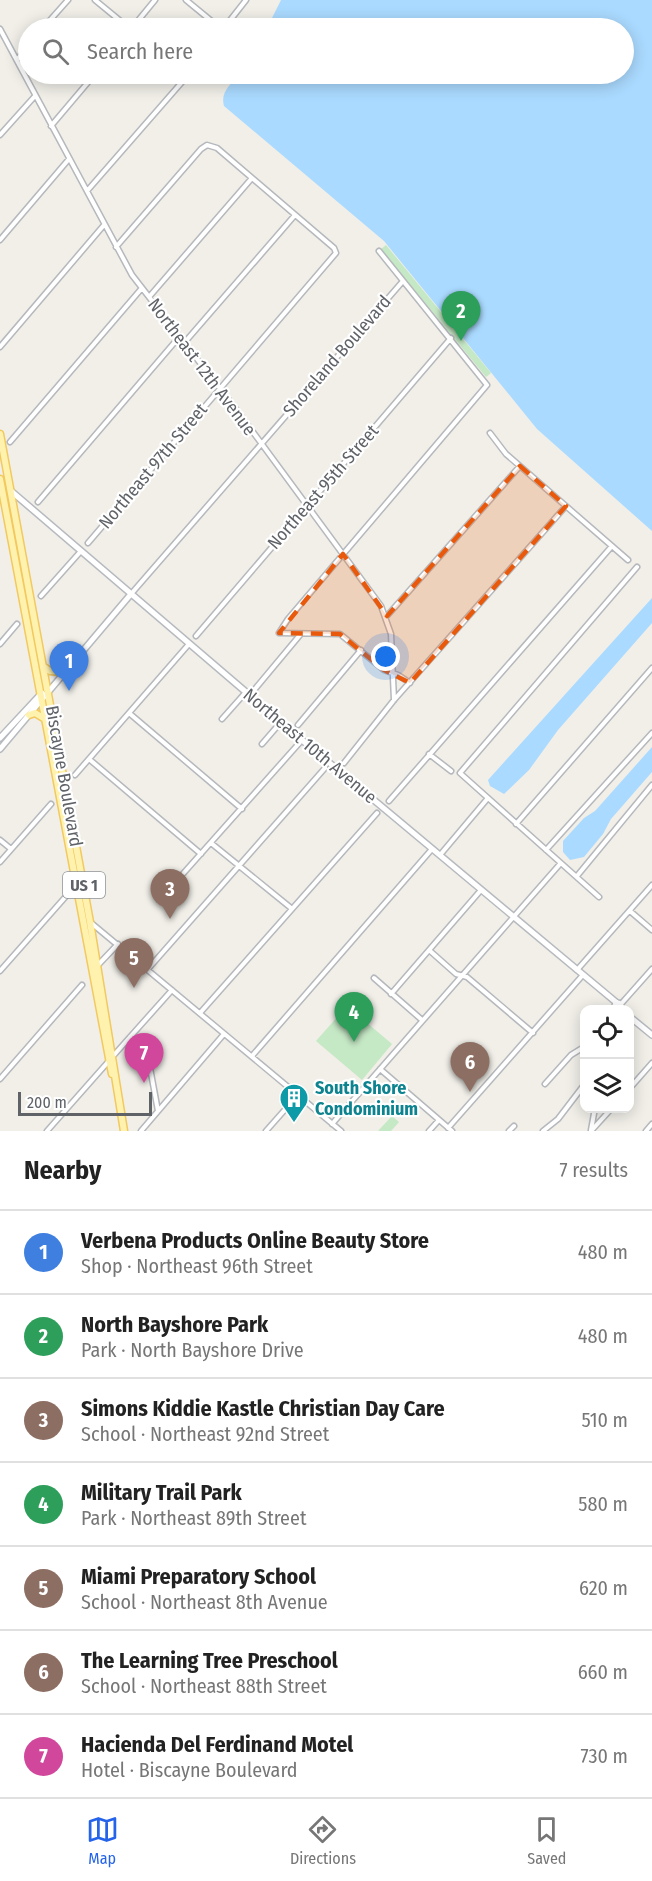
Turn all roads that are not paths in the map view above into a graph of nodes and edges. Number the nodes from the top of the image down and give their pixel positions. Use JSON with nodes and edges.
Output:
{"nodes":[{"id":1,"x":68,"y":0,"type":"edge"},
{"id":2,"x":95,"y":0,"type":"edge"},
{"id":3,"x":155,"y":0,"type":"edge"},
{"id":4,"x":186,"y":0,"type":"edge"},
{"id":5,"x":246,"y":0,"type":"edge"},
{"id":6,"x":53,"y":18,"type":"edge"},
{"id":7,"x":118,"y":18,"type":"edge"},
{"id":8,"x":139,"y":18,"type":"edge"},
{"id":9,"x":209,"y":18,"type":"edge"},
{"id":10,"x":231,"y":18,"type":"edge"},
{"id":11,"x":0,"y":29,"type":"edge"},
{"id":12,"x":18,"y":58,"type":"edge"},
{"id":13,"x":16,"y":60,"type":"junction"},
{"id":14,"x":18,"y":64,"type":"edge"},
{"id":15,"x":29,"y":84,"type":"edge"},
{"id":16,"x":87,"y":84,"type":"edge"},
{"id":17,"x":177,"y":84,"type":"edge"},
{"id":18,"x":35,"y":96,"type":"junction"},
{"id":19,"x":51,"y":126,"type":"junction"},
{"id":20,"x":0,"y":135,"type":"edge"},
{"id":21,"x":69,"y":159,"type":"junction"},
{"id":22,"x":252,"y":178,"type":"junction"},
{"id":23,"x":87,"y":191,"type":"junction"},
{"id":24,"x":295,"y":215,"type":"junction"},
{"id":25,"x":104,"y":225,"type":"junction"},
{"id":26,"x":0,"y":240,"type":"edge"},
{"id":27,"x":116,"y":248,"type":"junction"},
{"id":28,"x":380,"y":251,"type":"dead end"},
{"id":29,"x":403,"y":281,"type":"junction"},
{"id":30,"x":142,"y":288,"type":"junction"},
{"id":31,"x":149,"y":297,"type":"junction"},
{"id":32,"x":180,"y":336,"type":"junction"},
{"id":33,"x":451,"y":338,"type":"junction"},
{"id":34,"x":185,"y":342,"type":"junction"},
{"id":35,"x":0,"y":347,"type":"edge"},
{"id":36,"x":220,"y":389,"type":"junction"},
{"id":37,"x":490,"y":433,"type":"dead end"},
{"id":38,"x":0,"y":434,"type":"edge"},
{"id":39,"x":10,"y":442,"type":"dead end"},
{"id":40,"x":261,"y":444,"type":"junction"},
{"id":41,"x":520,"y":466,"type":"junction"},
{"id":42,"x":0,"y":482,"type":"edge"},
{"id":43,"x":11,"y":491,"type":"junction"},
{"id":44,"x":38,"y":502,"type":"dead end"},
{"id":45,"x":307,"y":506,"type":"junction"},
{"id":46,"x":566,"y":506,"type":"junction"},
{"id":47,"x":88,"y":543,"type":"dead end"},
{"id":48,"x":612,"y":546,"type":"junction"},
{"id":49,"x":81,"y":551,"type":"junction"},
{"id":50,"x":343,"y":554,"type":"junction"},
{"id":51,"x":628,"y":560,"type":"dead end"},
{"id":52,"x":637,"y":567,"type":"dead end"},
{"id":53,"x":131,"y":594,"type":"junction"},
{"id":54,"x":41,"y":596,"type":"dead end"},
{"id":55,"x":386,"y":617,"type":"junction"},
{"id":56,"x":17,"y":624,"type":"dead end"},
{"id":57,"x":300,"y":635,"type":"junction"},
{"id":58,"x":196,"y":636,"type":"dead end"},
{"id":59,"x":0,"y":644,"type":"edge"},
{"id":60,"x":189,"y":644,"type":"junction"},
{"id":61,"x":361,"y":650,"type":"junction"},
{"id":62,"x":44,"y":667,"type":"junction"},
{"id":63,"x":652,"y":668,"type":"edge"},
{"id":64,"x":63,"y":672,"type":"junction"},
{"id":65,"x":393,"y":674,"type":"junction"},
{"id":66,"x":410,"y":683,"type":"junction"},
{"id":67,"x":48,"y":688,"type":"junction"},
{"id":68,"x":255,"y":689,"type":"dead end"},
{"id":69,"x":246,"y":692,"type":"junction"},
{"id":70,"x":39,"y":694,"type":"junction"},
{"id":71,"x":394,"y":700,"type":"junction"},
{"id":72,"x":41,"y":702,"type":"junction"},
{"id":73,"x":129,"y":713,"type":"junction"},
{"id":74,"x":29,"y":715,"type":"junction"},
{"id":75,"x":222,"y":719,"type":"dead end"},
{"id":76,"x":45,"y":720,"type":"junction"},
{"id":77,"x":282,"y":722,"type":"junction"},
{"id":78,"x":298,"y":725,"type":"dead end"},
{"id":79,"x":652,"y":733,"type":"edge"},
{"id":80,"x":0,"y":738,"type":"edge"},
{"id":81,"x":302,"y":740,"type":"junction"},
{"id":82,"x":262,"y":744,"type":"dead end"},
{"id":83,"x":0,"y":749,"type":"edge"},
{"id":84,"x":429,"y":753,"type":"junction"},
{"id":85,"x":89,"y":759,"type":"junction"},
{"id":86,"x":344,"y":763,"type":"dead end"},
{"id":87,"x":324,"y":768,"type":"dead end"},
{"id":88,"x":451,"y":771,"type":"dead end"},
{"id":89,"x":75,"y":775,"type":"dead end"},
{"id":90,"x":652,"y":785,"type":"edge"},
{"id":91,"x":488,"y":798,"type":"junction"},
{"id":92,"x":389,"y":801,"type":"dead end"},
{"id":93,"x":51,"y":804,"type":"dead end"},
{"id":94,"x":242,"y":809,"type":"junction"},
{"id":95,"x":377,"y":813,"type":"dead end"},
{"id":96,"x":516,"y":824,"type":"junction"},
{"id":97,"x":66,"y":833,"type":"junction"},
{"id":98,"x":0,"y":840,"type":"edge"},
{"id":99,"x":211,"y":843,"type":"junction"},
{"id":100,"x":77,"y":847,"type":"junction"},
{"id":101,"x":11,"y":849,"type":"junction"},
{"id":102,"x":432,"y":849,"type":"junction"},
{"id":103,"x":546,"y":850,"type":"junction"},
{"id":104,"x":201,"y":854,"type":"junction"},
{"id":105,"x":439,"y":855,"type":"junction"},
{"id":106,"x":0,"y":862,"type":"edge"},
{"id":107,"x":560,"y":864,"type":"junction"},
{"id":108,"x":239,"y":866,"type":"junction"},
{"id":109,"x":182,"y":876,"type":"dead end"},
{"id":110,"x":577,"y":876,"type":"junction"},
{"id":111,"x":652,"y":885,"type":"edge"},
{"id":112,"x":481,"y":890,"type":"junction"},
{"id":113,"x":68,"y":894,"type":"dead end"},
{"id":114,"x":599,"y":897,"type":"dead end"},
{"id":115,"x":291,"y":908,"type":"junction"},
{"id":116,"x":80,"y":911,"type":"junction"},
{"id":117,"x":630,"y":911,"type":"junction"},
{"id":118,"x":513,"y":917,"type":"junction"},
{"id":119,"x":90,"y":922,"type":"junction"},
{"id":120,"x":652,"y":930,"type":"edge"},
{"id":121,"x":118,"y":944,"type":"junction"},
{"id":122,"x":429,"y":950,"type":"junction"},
{"id":123,"x":98,"y":965,"type":"junction"},
{"id":124,"x":148,"y":969,"type":"junction"},
{"id":125,"x":652,"y":969,"type":"edge"},
{"id":126,"x":0,"y":971,"type":"edge"},
{"id":127,"x":577,"y":971,"type":"junction"},
{"id":128,"x":461,"y":976,"type":"junction"},
{"id":129,"x":582,"y":976,"type":"junction"},
{"id":130,"x":374,"y":978,"type":"dead end"},
{"id":131,"x":82,"y":985,"type":"dead end"},
{"id":132,"x":172,"y":990,"type":"junction"},
{"id":133,"x":391,"y":994,"type":"junction"},
{"id":134,"x":617,"y":1005,"type":"edge"},
{"id":135,"x":621,"y":1005,"type":"edge"},
{"id":136,"x":200,"y":1013,"type":"junction"},
{"id":137,"x":422,"y":1020,"type":"junction"},
{"id":138,"x":634,"y":1020,"type":"edge"},
{"id":139,"x":533,"y":1033,"type":"junction"},
{"id":140,"x":224,"y":1034,"type":"junction"},
{"id":141,"x":652,"y":1035,"type":"edge"},
{"id":142,"x":130,"y":1037,"type":"junction"},
{"id":143,"x":580,"y":1050,"type":"edge"},
{"id":144,"x":114,"y":1055,"type":"junction"},
{"id":145,"x":252,"y":1056,"type":"junction"},
{"id":146,"x":108,"y":1062,"type":"junction"},
{"id":147,"x":652,"y":1063,"type":"edge"},
{"id":148,"x":380,"y":1069,"type":"junction"},
{"id":149,"x":0,"y":1079,"type":"edge"},
{"id":150,"x":115,"y":1083,"type":"junction"},
{"id":151,"x":545,"y":1084,"type":"dead end"},
{"id":152,"x":634,"y":1084,"type":"edge"},
{"id":153,"x":580,"y":1091,"type":"edge"},
{"id":154,"x":297,"y":1096,"type":"junction"},
{"id":155,"x":158,"y":1112,"type":"junction"},
{"id":156,"x":594,"y":1113,"type":"edge"},
{"id":157,"x":607,"y":1113,"type":"edge"},
{"id":158,"x":439,"y":1120,"type":"junction"},
{"id":159,"x":332,"y":1124,"type":"junction"},
{"id":160,"x":652,"y":1124,"type":"edge"},
{"id":161,"x":514,"y":1126,"type":"dead end"},
{"id":162,"x":450,"y":1130,"type":"edge"},
{"id":163,"x":47,"y":1131,"type":"edge"},
{"id":164,"x":124,"y":1131,"type":"edge"},
{"id":165,"x":141,"y":1131,"type":"edge"},
{"id":166,"x":266,"y":1131,"type":"edge"},
{"id":167,"x":341,"y":1131,"type":"edge"},
{"id":168,"x":429,"y":1131,"type":"edge"},
{"id":169,"x":509,"y":1131,"type":"edge"},
{"id":170,"x":543,"y":1131,"type":"edge"},
{"id":171,"x":591,"y":1131,"type":"edge"},
{"id":172,"x":646,"y":1131,"type":"edge"}],
"edges":[{"from":1,"to":6,"type":"street"},
{"from":2,"to":7,"type":"street"},
{"from":3,"to":8,"type":"street"},
{"from":4,"to":9,"type":"street"},
{"from":5,"to":10,"type":"street"},
{"from":11,"to":13,"type":"street","name":"Northeast 12th Avenue"},
{"from":12,"to":13,"type":"street"},
{"from":13,"to":14,"type":"street","name":"Northeast 12th Avenue"},
{"from":15,"to":18,"type":"street","name":"Northeast 12th Avenue"},
{"from":16,"to":19,"type":"street"},
{"from":17,"to":23,"type":"street"},
{"from":18,"to":19,"type":"street","name":"Northeast 12th Avenue"},
{"from":18,"to":20,"type":"street"},
{"from":19,"to":21,"type":"street","name":"Northeast 12th Avenue"},
{"from":21,"to":23,"type":"street","name":"Northeast 12th Avenue"},
{"from":21,"to":26,"type":"street"},
{"from":22,"to":24,"type":"street"},
{"from":22,"to":27,"type":"street"},
{"from":22,"to":31,"type":"street"},
{"from":23,"to":25,"type":"street","name":"Northeast 12th Avenue"},
{"from":24,"to":34,"type":"street"},
{"from":24,"to":36,"type":"street","name":"Northeast 97th Street"},
{"from":25,"to":27,"type":"street","name":"Northeast 12th Avenue"},
{"from":25,"to":35,"type":"street"},
{"from":27,"to":30,"type":"street","name":"Northeast 12th Avenue"},
{"from":28,"to":29,"type":"street"},
{"from":29,"to":33,"type":"street"},
{"from":29,"to":40,"type":"street","name":"Shoreland Boulevard"},
{"from":30,"to":31,"type":"street","name":"Northeast 12th Avenue"},
{"from":30,"to":39,"type":"street"},
{"from":31,"to":32,"type":"street","name":"Northeast 12th Avenue"},
{"from":32,"to":34,"type":"street","name":"Northeast 12th Avenue"},
{"from":32,"to":44,"type":"street"},
{"from":33,"to":45,"type":"street","name":"Northeast 95th Street"},
{"from":33,"to":50,"type":"street"},
{"from":34,"to":36,"type":"street","name":"Northeast 12th Avenue"},
{"from":36,"to":40,"type":"street","name":"Northeast 12th Avenue"},
{"from":36,"to":47,"type":"street","name":"Northeast 97th Street"},
{"from":37,"to":41,"type":"street"},
{"from":38,"to":43,"type":"main road","name":"Biscayne Boulevard","number":"US 1"},
{"from":40,"to":45,"type":"street","name":"Northeast 12th Avenue"},
{"from":40,"to":53,"type":"street","name":"Shoreland Boulevard"},
{"from":41,"to":46,"type":"street"},
{"from":41,"to":55,"type":"street"},
{"from":42,"to":70,"type":"main road","name":"Biscayne Boulevard","number":"US 1"},
{"from":43,"to":49,"type":"street","name":"Northeast 10th Avenue"},
{"from":43,"to":62,"type":"main road","name":"Biscayne Boulevard","number":"US 1"},
{"from":45,"to":50,"type":"street","name":"Northeast 12th Avenue"},
{"from":45,"to":58,"type":"street","name":"Northeast 95th Street"},
{"from":46,"to":48,"type":"street"},
{"from":46,"to":66,"type":"street"},
{"from":48,"to":51,"type":"street"},
{"from":48,"to":84,"type":"street"},
{"from":49,"to":53,"type":"street","name":"Northeast 10th Avenue"},
{"from":49,"to":54,"type":"street"},
{"from":50,"to":55,"type":"street","name":"Northeast 12th Avenue"},
{"from":50,"to":57,"type":"street"},
{"from":52,"to":91,"type":"street"},
{"from":53,"to":60,"type":"street","name":"Northeast 10th Avenue"},
{"from":53,"to":64,"type":"street"},
{"from":55,"to":65,"type":"street","name":"Northeast 12th Avenue"},
{"from":56,"to":59,"type":"street"},
{"from":57,"to":61,"type":"street"},
{"from":57,"to":68,"type":"street"},
{"from":60,"to":69,"type":"street","name":"Northeast 10th Avenue"},
{"from":60,"to":73,"type":"street"},
{"from":61,"to":65,"type":"street"},
{"from":61,"to":78,"type":"street"},
{"from":62,"to":64,"type":"main road"},
{"from":62,"to":67,"type":"main road","name":"Biscayne Boulevard","number":"US 1"},
{"from":63,"to":96,"type":"street"},
{"from":64,"to":67,"type":"street"},
{"from":65,"to":66,"type":"street"},
{"from":65,"to":71,"type":"street","name":"Northeast 12th Avenue"},
{"from":66,"to":71,"type":"street"},
{"from":67,"to":70,"type":"street"},
{"from":67,"to":72,"type":"street"},
{"from":67,"to":100,"type":"main road","name":"Biscayne Boulevard","number":"US 1"},
{"from":69,"to":75,"type":"street"},
{"from":69,"to":77,"type":"street","name":"Northeast 10th Avenue"},
{"from":70,"to":72,"type":"main road","name":"Biscayne Boulevard","number":"US 1"},
{"from":70,"to":80,"type":"street"},
{"from":71,"to":86,"type":"street"},
{"from":72,"to":74,"type":"street"},
{"from":72,"to":76,"type":"main road","name":"Biscayne Boulevard","number":"US 1"},
{"from":73,"to":85,"type":"street"},
{"from":73,"to":94,"type":"street"},
{"from":74,"to":76,"type":"main road"},
{"from":74,"to":83,"type":"street"},
{"from":76,"to":97,"type":"main road","name":"Biscayne Boulevard","number":"US 1"},
{"from":77,"to":81,"type":"street","name":"Northeast 10th Avenue"},
{"from":77,"to":82,"type":"street"},
{"from":79,"to":103,"type":"street"},
{"from":81,"to":94,"type":"street"},
{"from":81,"to":102,"type":"street","name":"Northeast 10th Avenue"},
{"from":84,"to":88,"type":"street"},
{"from":84,"to":92,"type":"street"},
{"from":85,"to":89,"type":"street"},
{"from":85,"to":104,"type":"street"},
{"from":87,"to":108,"type":"street"},
{"from":90,"to":110,"type":"street"},
{"from":91,"to":96,"type":"street"},
{"from":91,"to":105,"type":"street"},
{"from":93,"to":101,"type":"street"},
{"from":94,"to":99,"type":"street"},
{"from":95,"to":115,"type":"street"},
{"from":96,"to":103,"type":"street"},
{"from":97,"to":100,"type":"main road"},
{"from":97,"to":116,"type":"main road","name":"Biscayne Boulevard","number":"US 1"},
{"from":98,"to":101,"type":"street"},
{"from":99,"to":104,"type":"street"},
{"from":99,"to":108,"type":"street"},
{"from":100,"to":119,"type":"main road","name":"Biscayne Boulevard","number":"US 1"},
{"from":101,"to":106,"type":"street"},
{"from":102,"to":105,"type":"street","name":"Northeast 10th Avenue"},
{"from":102,"to":145,"type":"street"},
{"from":103,"to":107,"type":"street"},
{"from":104,"to":109,"type":"street"},
{"from":105,"to":112,"type":"street","name":"Northeast 10th Avenue"},
{"from":107,"to":110,"type":"street"},
{"from":107,"to":118,"type":"street"},
{"from":108,"to":115,"type":"street"},
{"from":108,"to":124,"type":"street"},
{"from":110,"to":114,"type":"street"},
{"from":111,"to":117,"type":"street"},
{"from":112,"to":118,"type":"street","name":"Northeast 10th Avenue"},
{"from":112,"to":122,"type":"street"},
{"from":113,"to":126,"type":"street"},
{"from":115,"to":136,"type":"street"},
{"from":116,"to":119,"type":"main road"},
{"from":116,"to":146,"type":"main road","name":"Biscayne Boulevard","number":"US 1"},
{"from":117,"to":120,"type":"street"},
{"from":117,"to":127,"type":"street"},
{"from":118,"to":127,"type":"street","name":"Northeast 10th Avenue"},
{"from":118,"to":128,"type":"street"},
{"from":119,"to":121,"type":"street"},
{"from":119,"to":123,"type":"main road","name":"Biscayne Boulevard","number":"US 1"},
{"from":121,"to":123,"type":"street"},
{"from":121,"to":124,"type":"street"},
{"from":122,"to":128,"type":"street"},
{"from":122,"to":133,"type":"street"},
{"from":123,"to":144,"type":"main road","name":"Biscayne Boulevard","number":"US 1"},
{"from":124,"to":132,"type":"street"},
{"from":125,"to":135,"type":"street"},
{"from":127,"to":129,"type":"street","name":"Northeast 10th Avenue"},
{"from":128,"to":137,"type":"street"},
{"from":128,"to":139,"type":"street"},
{"from":129,"to":134,"type":"street","name":"Northeast 10th Avenue"},
{"from":129,"to":139,"type":"street"},
{"from":130,"to":133,"type":"street"},
{"from":131,"to":149,"type":"street"},
{"from":132,"to":136,"type":"street"},
{"from":132,"to":142,"type":"street"},
{"from":133,"to":137,"type":"street"},
{"from":136,"to":140,"type":"street"},
{"from":137,"to":148,"type":"street"},
{"from":138,"to":141,"type":"street"},
{"from":139,"to":162,"type":"street"},
{"from":140,"to":145,"type":"street"},
{"from":140,"to":155,"type":"street"},
{"from":142,"to":144,"type":"street"},
{"from":142,"to":155,"type":"street"},
{"from":143,"to":151,"type":"street"},
{"from":144,"to":150,"type":"main road","name":"Biscayne Boulevard","number":"US 1"},
{"from":145,"to":154,"type":"street"},
{"from":146,"to":150,"type":"main road","name":"Biscayne Boulevard","number":"US 1"},
{"from":146,"to":163,"type":"street"},
{"from":147,"to":152,"type":"street"},
{"from":148,"to":158,"type":"street"},
{"from":148,"to":159,"type":"street"},
{"from":150,"to":164,"type":"main road","name":"Biscayne Boulevard","number":"US 1"},
{"from":153,"to":170,"type":"street"},
{"from":154,"to":159,"type":"street"},
{"from":154,"to":166,"type":"street"},
{"from":155,"to":165,"type":"street"},
{"from":156,"to":171,"type":"street"},
{"from":157,"to":171,"type":"street"},
{"from":158,"to":162,"type":"street"},
{"from":158,"to":168,"type":"street"},
{"from":159,"to":167,"type":"street"},
{"from":160,"to":172,"type":"street"},
{"from":161,"to":169,"type":"street"}]}
